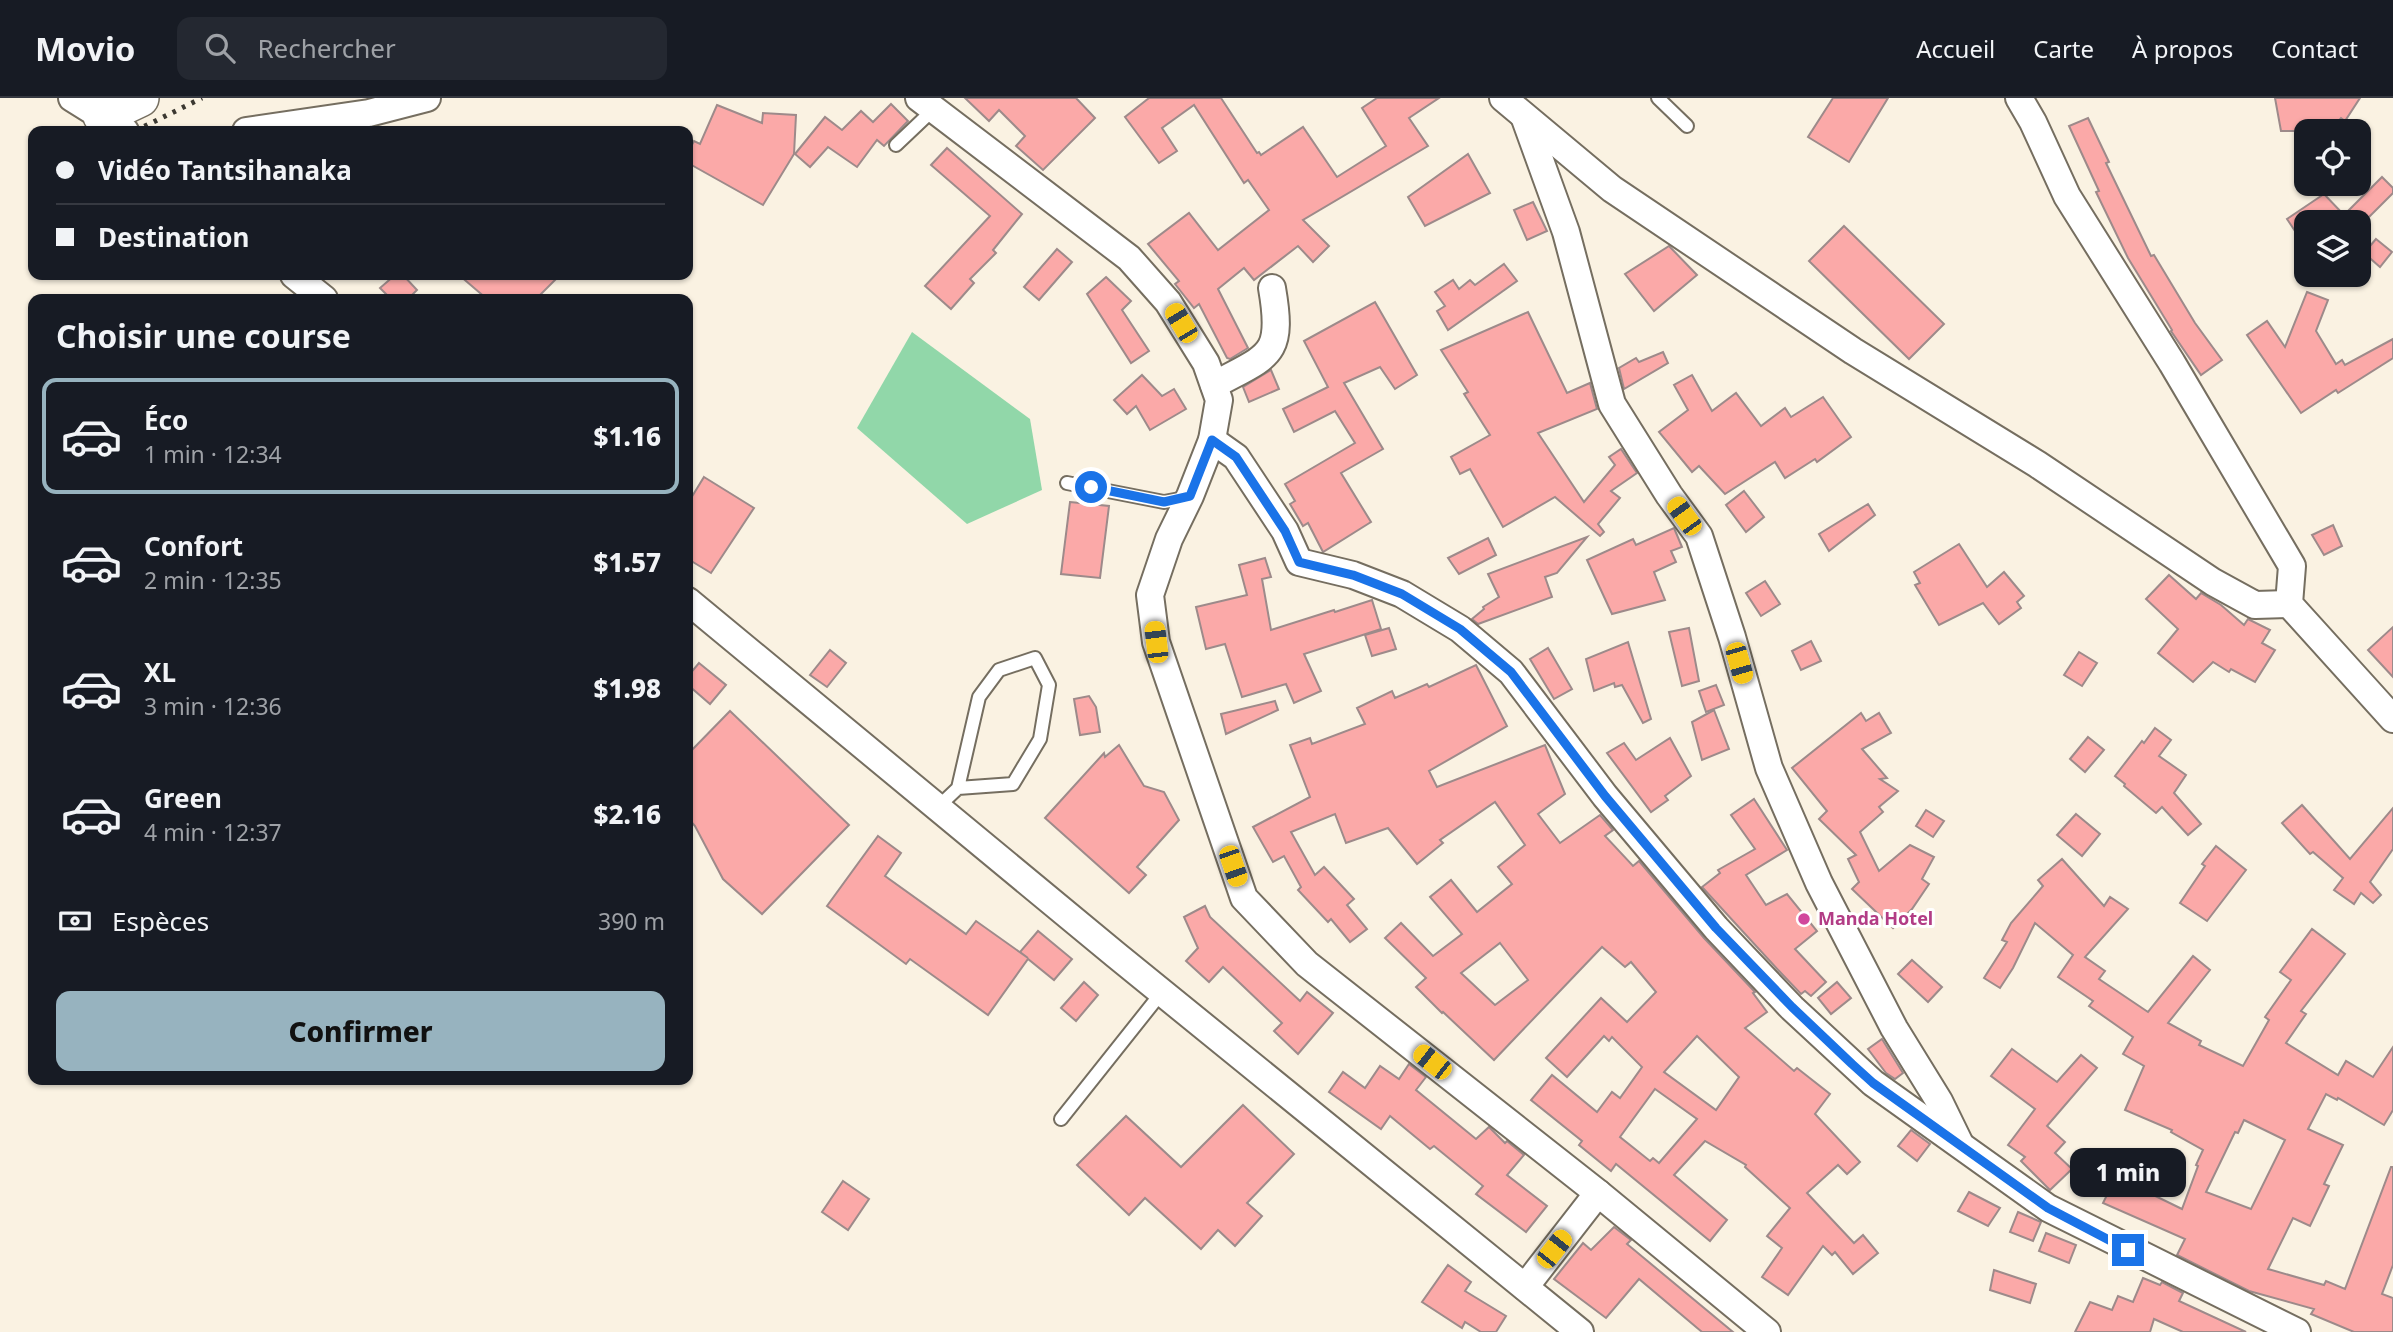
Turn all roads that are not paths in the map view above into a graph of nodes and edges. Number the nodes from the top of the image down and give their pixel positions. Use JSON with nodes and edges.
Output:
{"nodes":[{"id":1,"x":140,"y":98,"type":"edge"},
{"id":2,"x":427,"y":98,"type":"edge"},
{"id":3,"x":1503,"y":98,"type":"edge"},
{"id":4,"x":1658,"y":98,"type":"edge"},
{"id":5,"x":2019,"y":98,"type":"edge"},
{"id":6,"x":926,"y":103,"type":"edge"},
{"id":7,"x":100,"y":115,"type":"edge"},
{"id":8,"x":1524,"y":116,"type":"junction"},
{"id":9,"x":1687,"y":125,"type":"dead end"},
{"id":10,"x":280,"y":126,"type":"edge"},
{"id":11,"x":896,"y":145,"type":"dead end"},
{"id":12,"x":301,"y":280,"type":"edge"},
{"id":13,"x":1272,"y":288,"type":"dead end"},
{"id":14,"x":318,"y":294,"type":"edge"},
{"id":15,"x":1214,"y":385,"type":"junction"},
{"id":16,"x":1212,"y":440,"type":"junction"},
{"id":17,"x":1067,"y":483,"type":"dead end"},
{"id":18,"x":1190,"y":496,"type":"junction"},
{"id":19,"x":2289,"y":604,"type":"junction"},
{"id":20,"x":693,"y":605,"type":"edge"},
{"id":21,"x":2393,"y":719,"type":"edge"},
{"id":22,"x":958,"y":788,"type":"junction"},
{"id":23,"x":938,"y":807,"type":"junction"},
{"id":24,"x":1161,"y":992,"type":"junction"},
{"id":25,"x":1061,"y":1119,"type":"dead end"},
{"id":26,"x":1960,"y":1144,"type":"junction"},
{"id":27,"x":1598,"y":1193,"type":"junction"},
{"id":28,"x":1525,"y":1287,"type":"junction"},
{"id":29,"x":1580,"y":1332,"type":"edge"},
{"id":30,"x":1767,"y":1332,"type":"edge"},
{"id":31,"x":2297,"y":1332,"type":"edge"}],
"edges":[{"from":1,"to":7,"type":"street"},
{"from":2,"to":10,"type":"street"},
{"from":3,"to":8,"type":"street"},
{"from":4,"to":9,"type":"lane"},
{"from":5,"to":19,"type":"street"},
{"from":6,"to":11,"type":"lane"},
{"from":6,"to":15,"type":"street"},
{"from":8,"to":19,"type":"street"},
{"from":8,"to":26,"type":"street"},
{"from":12,"to":14,"type":"street"},
{"from":13,"to":15,"type":"street"},
{"from":15,"to":16,"type":"street"},
{"from":16,"to":18,"type":"street"},
{"from":16,"to":26,"type":"street"},
{"from":17,"to":18,"type":"lane"},
{"from":18,"to":27,"type":"street"},
{"from":19,"to":21,"type":"street"},
{"from":20,"to":23,"type":"street"},
{"from":22,"to":22,"type":"lane"},
{"from":22,"to":23,"type":"lane"},
{"from":23,"to":24,"type":"street"},
{"from":24,"to":25,"type":"lane"},
{"from":24,"to":28,"type":"street"},
{"from":26,"to":31,"type":"street"},
{"from":27,"to":28,"type":"street"},
{"from":27,"to":30,"type":"street"},
{"from":28,"to":29,"type":"street"}]}
